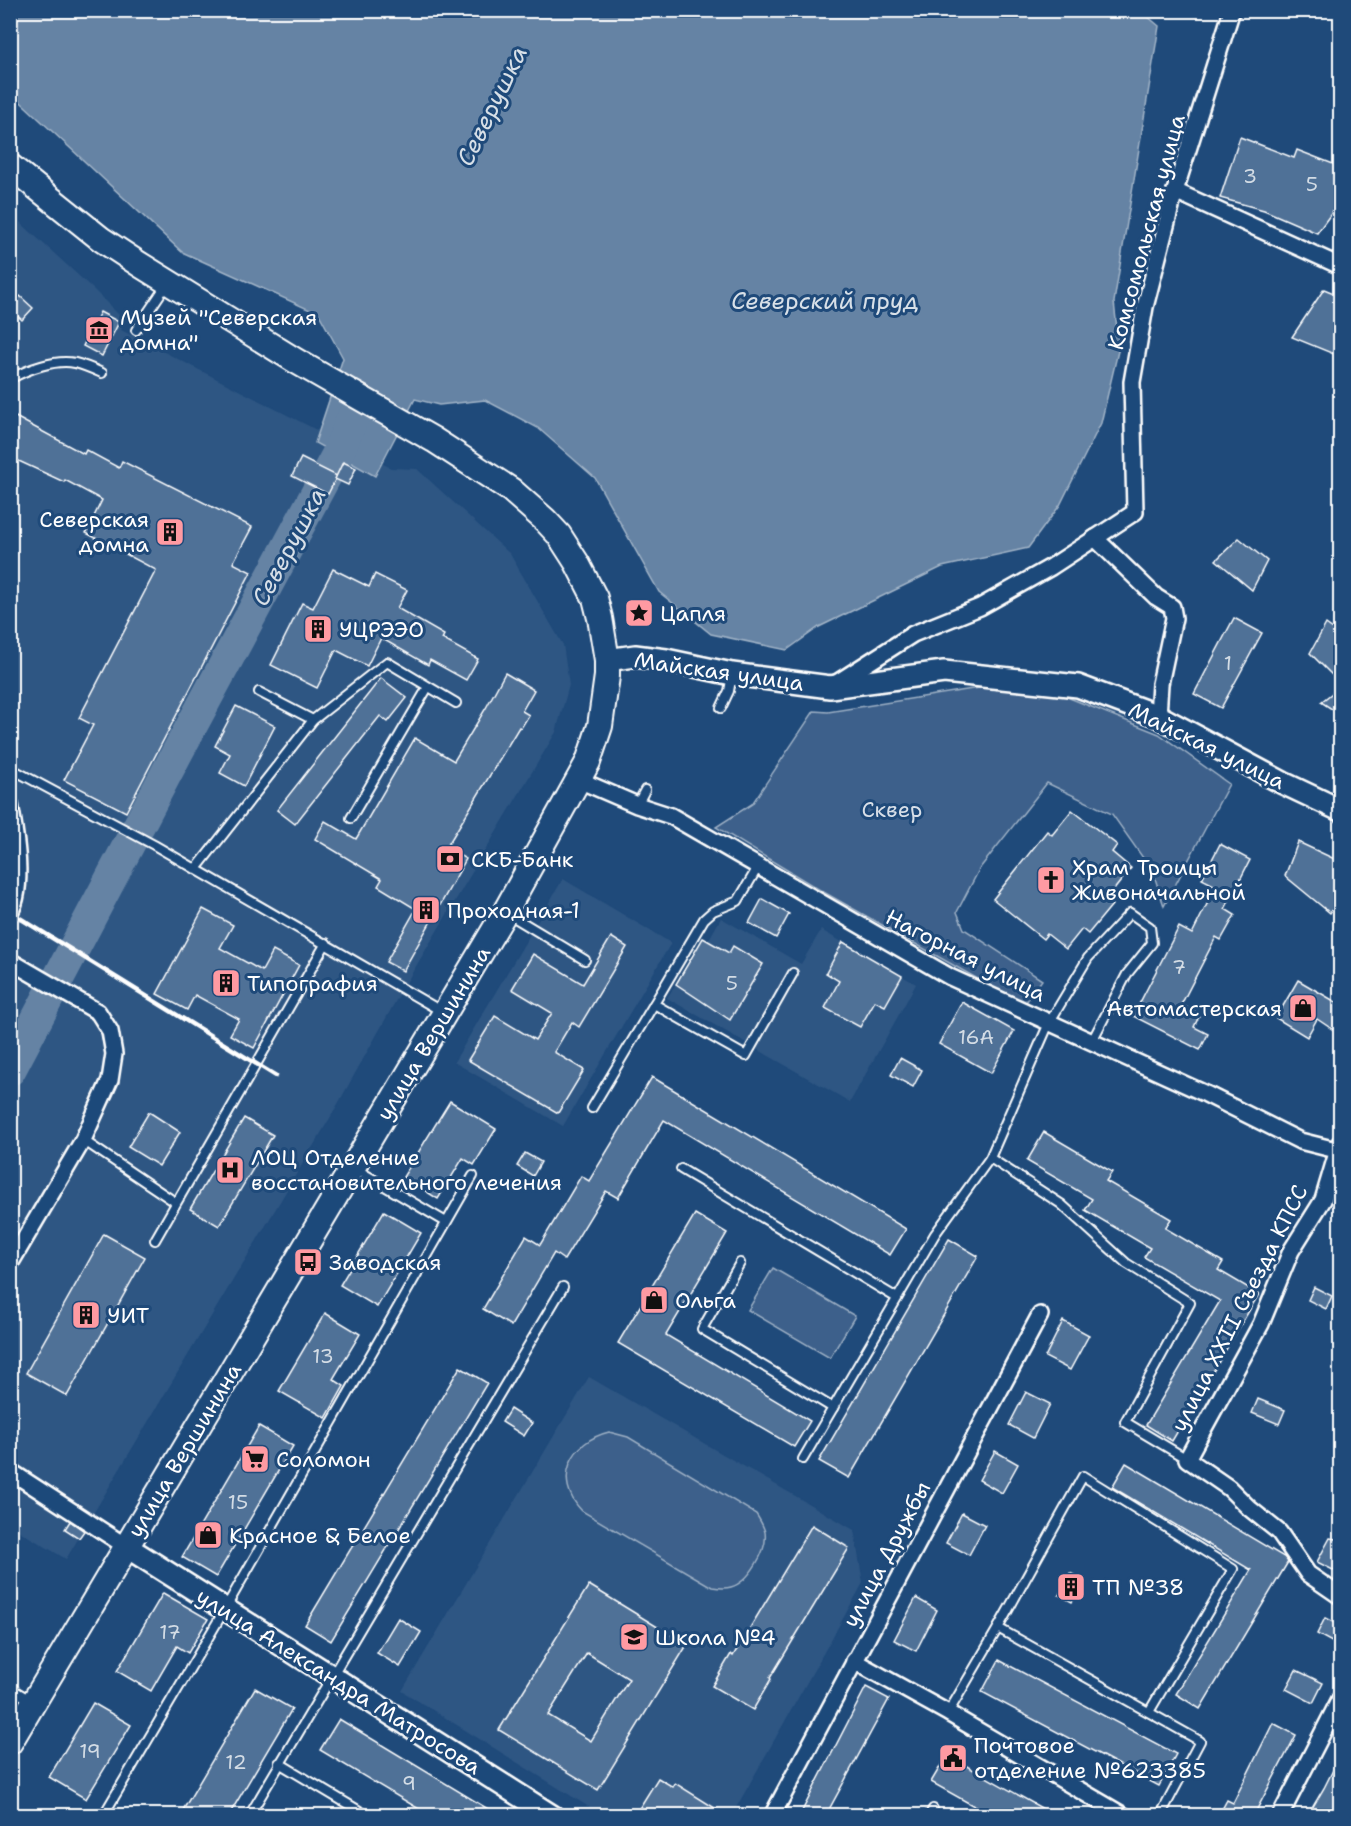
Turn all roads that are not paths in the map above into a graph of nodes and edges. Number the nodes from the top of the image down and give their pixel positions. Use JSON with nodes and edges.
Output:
{"nodes":[{"id":1,"x":1232,"y":10,"type":"edge"},
{"id":2,"x":10,"y":166,"type":"edge"},
{"id":3,"x":1175,"y":191,"type":"junction"},
{"id":4,"x":1341,"y":266,"type":"edge"},
{"id":5,"x":167,"y":282,"type":"junction"},
{"id":6,"x":136,"y":330,"type":"dead end"},
{"id":7,"x":102,"y":373,"type":"dead end"},
{"id":8,"x":10,"y":379,"type":"edge"},
{"id":9,"x":1095,"y":538,"type":"junction"},
{"id":10,"x":607,"y":660,"type":"junction"},
{"id":11,"x":732,"y":674,"type":"junction"},
{"id":12,"x":428,"y":687,"type":"junction"},
{"id":13,"x":830,"y":687,"type":"junction"},
{"id":14,"x":259,"y":692,"type":"dead end"},
{"id":15,"x":456,"y":703,"type":"dead end"},
{"id":16,"x":721,"y":708,"type":"dead end"},
{"id":17,"x":1158,"y":716,"type":"junction"},
{"id":18,"x":313,"y":720,"type":"junction"},
{"id":19,"x":10,"y":768,"type":"edge"},
{"id":20,"x":579,"y":780,"type":"junction"},
{"id":21,"x":645,"y":790,"type":"dead end"},
{"id":22,"x":10,"y":804,"type":"edge"},
{"id":23,"x":638,"y":805,"type":"junction"},
{"id":24,"x":1341,"y":810,"type":"edge"},
{"id":25,"x":351,"y":818,"type":"dead end"},
{"id":26,"x":758,"y":867,"type":"junction"},
{"id":27,"x":196,"y":869,"type":"junction"},
{"id":28,"x":10,"y":912,"type":"edge"},
{"id":29,"x":505,"y":912,"type":"junction"},
{"id":30,"x":326,"y":943,"type":"junction"},
{"id":31,"x":585,"y":960,"type":"dead end"},
{"id":32,"x":13,"y":962,"type":"edge"},
{"id":33,"x":793,"y":973,"type":"dead end"},
{"id":34,"x":654,"y":1004,"type":"junction"},
{"id":35,"x":445,"y":1014,"type":"junction"},
{"id":36,"x":1049,"y":1023,"type":"junction"},
{"id":37,"x":1092,"y":1041,"type":"junction"},
{"id":38,"x":592,"y":1107,"type":"dead end"},
{"id":39,"x":83,"y":1140,"type":"junction"},
{"id":40,"x":1339,"y":1148,"type":"edge"},
{"id":41,"x":990,"y":1158,"type":"junction"},
{"id":42,"x":353,"y":1167,"type":"junction"},
{"id":43,"x":681,"y":1169,"type":"dead end"},
{"id":44,"x":472,"y":1176,"type":"dead end"},
{"id":45,"x":175,"y":1202,"type":"junction"},
{"id":46,"x":446,"y":1222,"type":"junction"},
{"id":47,"x":155,"y":1240,"type":"dead end"},
{"id":48,"x":740,"y":1263,"type":"dead end"},
{"id":49,"x":10,"y":1264,"type":"edge"},
{"id":50,"x":563,"y":1287,"type":"dead end"},
{"id":51,"x":897,"y":1298,"type":"junction"},
{"id":52,"x":1040,"y":1315,"type":"dead end"},
{"id":53,"x":833,"y":1408,"type":"junction"},
{"id":54,"x":803,"y":1459,"type":"dead end"},
{"id":55,"x":1187,"y":1459,"type":"junction"},
{"id":56,"x":10,"y":1471,"type":"edge"},
{"id":57,"x":127,"y":1547,"type":"junction"},
{"id":58,"x":1341,"y":1596,"type":"edge"},
{"id":59,"x":225,"y":1609,"type":"junction"},
{"id":60,"x":998,"y":1628,"type":"junction"},
{"id":61,"x":854,"y":1661,"type":"junction"},
{"id":62,"x":330,"y":1675,"type":"junction"},
{"id":63,"x":10,"y":1688,"type":"edge"},
{"id":64,"x":1341,"y":1699,"type":"edge"},
{"id":65,"x":34,"y":1702,"type":"junction"},
{"id":66,"x":1149,"y":1712,"type":"junction"},
{"id":67,"x":948,"y":1713,"type":"junction"},
{"id":68,"x":10,"y":1742,"type":"edge"},
{"id":69,"x":279,"y":1763,"type":"junction"},
{"id":70,"x":103,"y":1815,"type":"edge"},
{"id":71,"x":249,"y":1815,"type":"edge"},
{"id":72,"x":368,"y":1815,"type":"edge"},
{"id":73,"x":552,"y":1815,"type":"edge"},
{"id":74,"x":772,"y":1815,"type":"edge"},
{"id":75,"x":1124,"y":1815,"type":"edge"},
{"id":76,"x":1160,"y":1815,"type":"edge"},
{"id":77,"x":1280,"y":1815,"type":"edge"}],
"edges":[{"from":1,"to":3,"type":"street","name":"Комсомольская улица"},
{"from":2,"to":5,"type":"main road","name":"улица Вершинина"},
{"from":3,"to":4,"type":"street"},
{"from":3,"to":9,"type":"street","name":"Комсомольская улица"},
{"from":5,"to":6,"type":"lane"},
{"from":5,"to":10,"type":"main road","name":"улица Вершинина"},
{"from":7,"to":8,"type":"lane"},
{"from":9,"to":13,"type":"street","name":"Комсомольская улица"},
{"from":9,"to":17,"type":"street"},
{"from":10,"to":11,"type":"street","name":"Майская улица"},
{"from":10,"to":20,"type":"main road","name":"улица Вершинина"},
{"from":11,"to":13,"type":"street","name":"Майская улица"},
{"from":11,"to":16,"type":"lane"},
{"from":12,"to":15,"type":"lane"},
{"from":12,"to":18,"type":"lane"},
{"from":12,"to":25,"type":"lane"},
{"from":13,"to":17,"type":"street","name":"Майская улица"},
{"from":14,"to":18,"type":"lane"},
{"from":17,"to":24,"type":"street","name":"Майская улица"},
{"from":18,"to":27,"type":"lane"},
{"from":19,"to":27,"type":"lane"},
{"from":20,"to":23,"type":"street","name":"Нагорная улица"},
{"from":20,"to":29,"type":"main road","name":"улица Вершинина"},
{"from":21,"to":23,"type":"lane"},
{"from":22,"to":28,"type":"street"},
{"from":23,"to":26,"type":"street","name":"Нагорная улица"},
{"from":26,"to":34,"type":"lane"},
{"from":26,"to":36,"type":"street","name":"Нагорная улица"},
{"from":27,"to":30,"type":"lane"},
{"from":29,"to":31,"type":"lane"},
{"from":29,"to":35,"type":"main road","name":"улица Вершинина"},
{"from":30,"to":35,"type":"lane"},
{"from":30,"to":45,"type":"lane"},
{"from":32,"to":39,"type":"street"},
{"from":33,"to":34,"type":"lane"},
{"from":34,"to":38,"type":"lane"},
{"from":35,"to":42,"type":"main road","name":"улица Вершинина"},
{"from":36,"to":37,"type":"street","name":"Нагорная улица"},
{"from":36,"to":37,"type":"lane"},
{"from":36,"to":41,"type":"lane"},
{"from":37,"to":40,"type":"street","name":"Нагорная улица"},
{"from":39,"to":45,"type":"lane"},
{"from":39,"to":49,"type":"street"},
{"from":40,"to":55,"type":"street","name":"улица XXII Съезда КПСС"},
{"from":41,"to":51,"type":"lane"},
{"from":41,"to":55,"type":"lane"},
{"from":42,"to":46,"type":"lane"},
{"from":42,"to":57,"type":"main road","name":"улица Вершинина"},
{"from":43,"to":51,"type":"lane"},
{"from":44,"to":46,"type":"lane"},
{"from":45,"to":47,"type":"lane"},
{"from":46,"to":59,"type":"lane"},
{"from":48,"to":53,"type":"lane"},
{"from":50,"to":62,"type":"lane"},
{"from":51,"to":53,"type":"lane"},
{"from":52,"to":61,"type":"street","name":"улица Дружбы"},
{"from":53,"to":54,"type":"lane"},
{"from":55,"to":58,"type":"street"},
{"from":56,"to":57,"type":"street"},
{"from":57,"to":59,"type":"street","name":"улица Александра Матросова"},
{"from":57,"to":65,"type":"main road","name":"улица Вершинина"},
{"from":59,"to":62,"type":"street","name":"улица Александра Матросова"},
{"from":59,"to":70,"type":"lane"},
{"from":60,"to":66,"type":"lane"},
{"from":60,"to":66,"type":"lane"},
{"from":60,"to":67,"type":"lane"},
{"from":61,"to":67,"type":"street"},
{"from":61,"to":74,"type":"street","name":"улица Дружбы"},
{"from":62,"to":69,"type":"lane"},
{"from":62,"to":73,"type":"street","name":"улица Александра Матросова"},
{"from":63,"to":65,"type":"lane"},
{"from":64,"to":77,"type":"street"},
{"from":65,"to":68,"type":"main road","name":"улица Вершинина"},
{"from":66,"to":76,"type":"lane"},
{"from":67,"to":75,"type":"street"},
{"from":69,"to":71,"type":"lane"},
{"from":69,"to":72,"type":"lane"}]}
